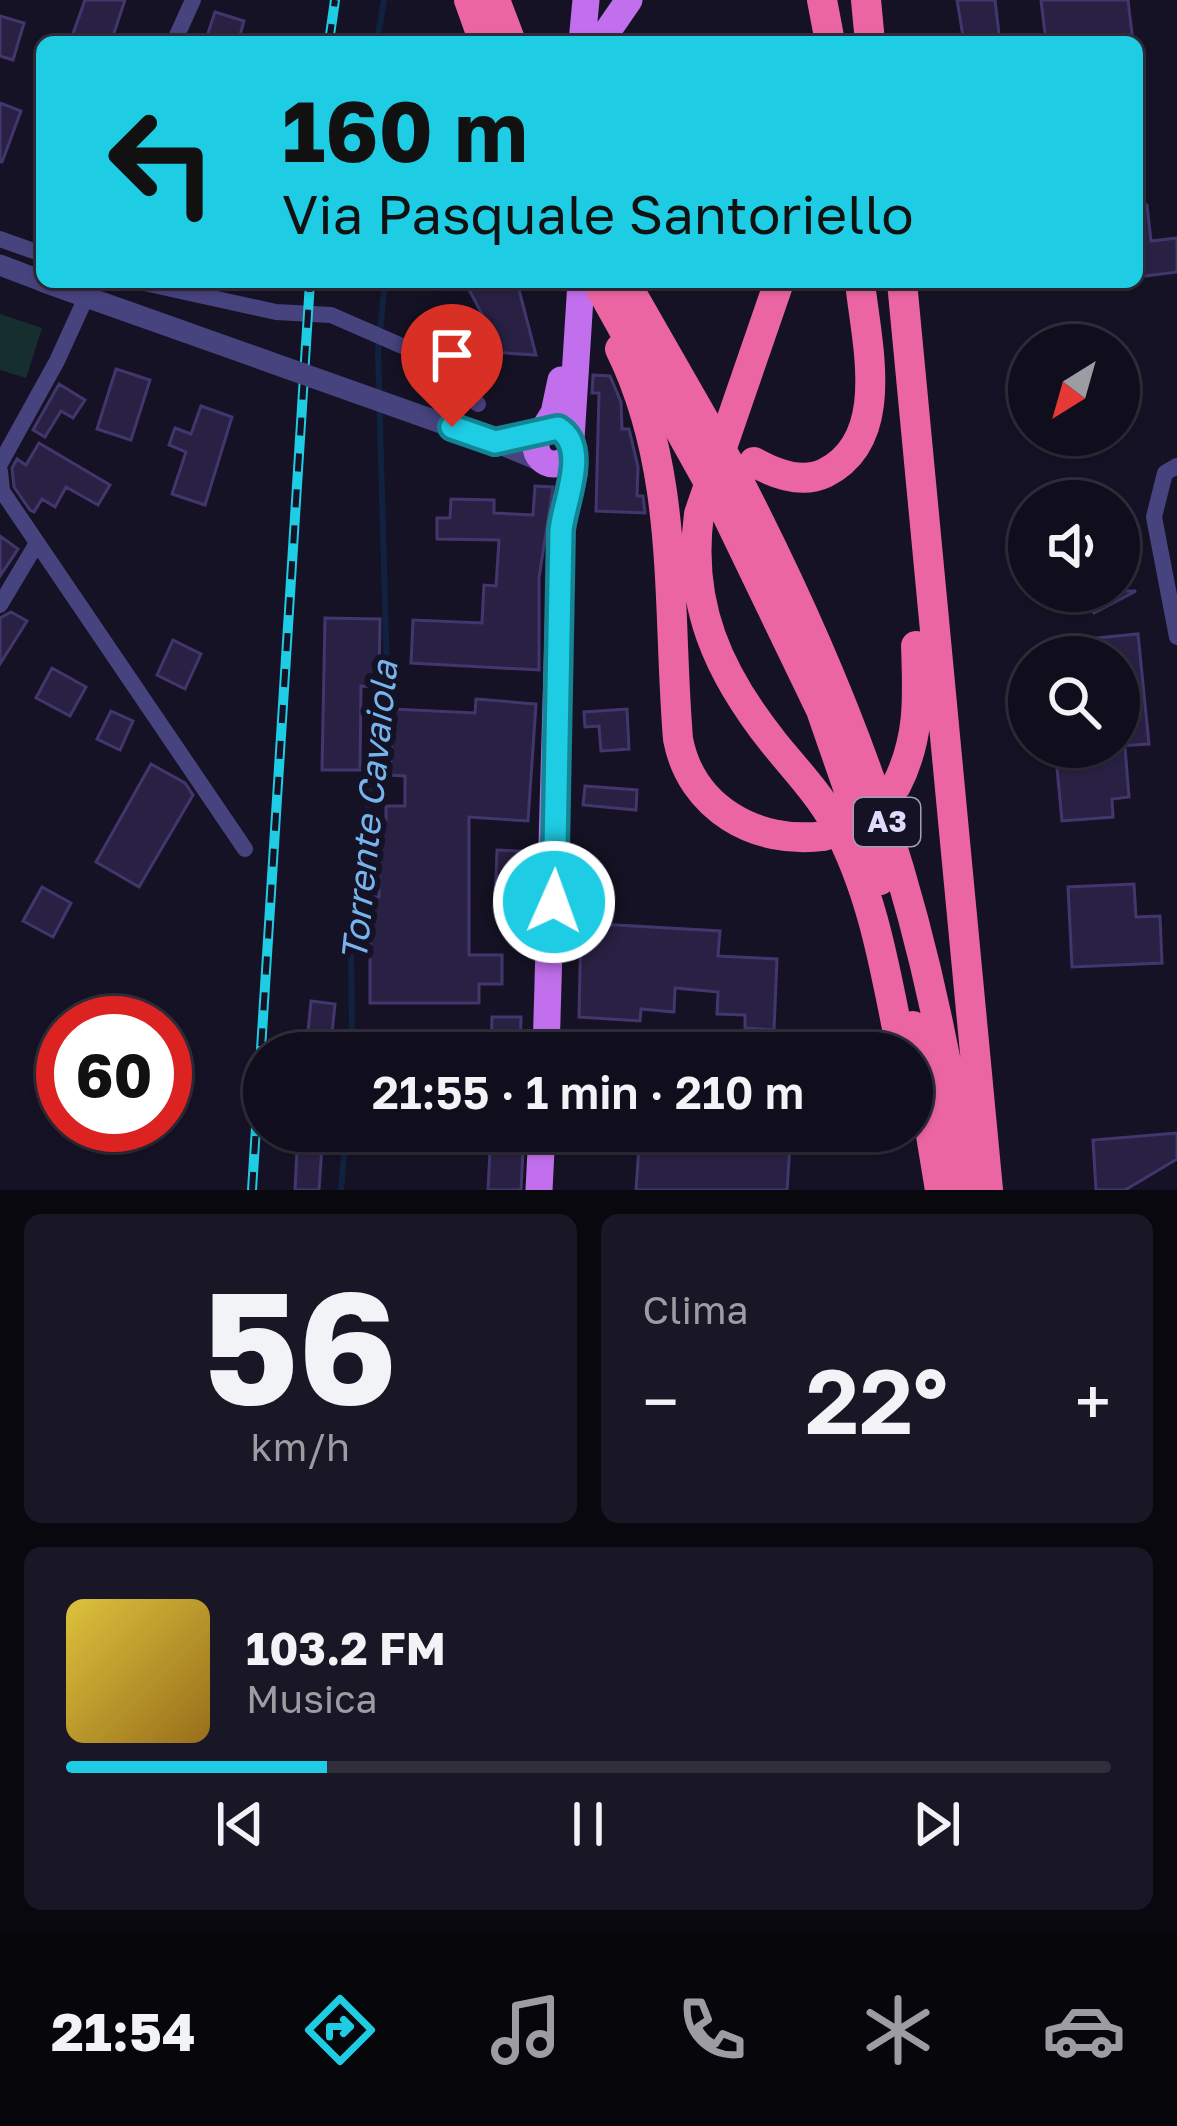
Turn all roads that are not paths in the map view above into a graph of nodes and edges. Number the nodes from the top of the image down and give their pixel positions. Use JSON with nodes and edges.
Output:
{"nodes":[{"id":1,"x":194,"y":0,"type":"edge"},
{"id":2,"x":470,"y":0,"type":"edge"},
{"id":3,"x":495,"y":0,"type":"edge"},
{"id":4,"x":586,"y":0,"type":"edge"},
{"id":5,"x":629,"y":0,"type":"edge"},
{"id":6,"x":822,"y":0,"type":"edge"},
{"id":7,"x":866,"y":0,"type":"edge"},
{"id":8,"x":177,"y":36,"type":"edge"},
{"id":9,"x":482,"y":36,"type":"edge"},
{"id":10,"x":509,"y":36,"type":"edge"},
{"id":11,"x":583,"y":36,"type":"edge"},
{"id":12,"x":604,"y":36,"type":"edge"},
{"id":13,"x":829,"y":36,"type":"edge"},
{"id":14,"x":869,"y":36,"type":"edge"},
{"id":15,"x":0,"y":239,"type":"edge"},
{"id":16,"x":36,"y":252,"type":"edge"},
{"id":17,"x":0,"y":265,"type":"edge"},
{"id":18,"x":36,"y":279,"type":"edge"},
{"id":19,"x":60,"y":288,"type":"edge"},
{"id":20,"x":90,"y":288,"type":"edge"},
{"id":21,"x":167,"y":288,"type":"edge"},
{"id":22,"x":568,"y":288,"type":"edge"},
{"id":23,"x":580,"y":288,"type":"edge"},
{"id":24,"x":598,"y":288,"type":"edge"},
{"id":25,"x":599,"y":288,"type":"edge"},
{"id":26,"x":629,"y":288,"type":"edge"},
{"id":27,"x":644,"y":288,"type":"edge"},
{"id":28,"x":777,"y":288,"type":"edge"},
{"id":29,"x":861,"y":288,"type":"edge"},
{"id":30,"x":883,"y":288,"type":"edge"},
{"id":31,"x":903,"y":288,"type":"edge"},
{"id":32,"x":478,"y":404,"type":"dead end"},
{"id":33,"x":553,"y":448,"type":"junction"},
{"id":34,"x":1177,"y":466,"type":"edge"},
{"id":35,"x":0,"y":468,"type":"edge"},
{"id":36,"x":745,"y":469,"type":"junction"},
{"id":37,"x":37,"y":543,"type":"junction"},
{"id":38,"x":0,"y":605,"type":"edge"},
{"id":39,"x":1177,"y":637,"type":"edge"},
{"id":40,"x":896,"y":786,"type":"dead end"},
{"id":41,"x":824,"y":836,"type":"dead end"},
{"id":42,"x":244,"y":849,"type":"dead end"},
{"id":43,"x":547,"y":1032,"type":"edge"},
{"id":44,"x":898,"y":1032,"type":"edge"},
{"id":45,"x":541,"y":1152,"type":"edge"},
{"id":46,"x":927,"y":1152,"type":"edge"},
{"id":47,"x":539,"y":1190,"type":"edge"},
{"id":48,"x":938,"y":1190,"type":"edge"},
{"id":49,"x":967,"y":1190,"type":"edge"},
{"id":50,"x":988,"y":1190,"type":"edge"}],
"edges":[{"from":1,"to":8,"type":"street"},
{"from":2,"to":9,"type":"highway"},
{"from":3,"to":10,"type":"highway"},
{"from":4,"to":11,"type":"main road"},
{"from":5,"to":12,"type":"main road"},
{"from":6,"to":13,"type":"highway"},
{"from":7,"to":14,"type":"highway"},
{"from":15,"to":16,"type":"street"},
{"from":17,"to":18,"type":"street"},
{"from":19,"to":33,"type":"street","bridge":true},
{"from":20,"to":35,"type":"street"},
{"from":21,"to":32,"type":"street"},
{"from":22,"to":33,"type":"main road"},
{"from":23,"to":33,"type":"main road"},
{"from":24,"to":41,"type":"highway","number":"A3","bridge":true},
{"from":25,"to":48,"type":"highway","number":"A3","bridge":true},
{"from":26,"to":36,"type":"highway","number":"A3","bridge":true},
{"from":27,"to":36,"type":"highway"},
{"from":28,"to":44,"type":"highway"},
{"from":29,"to":36,"type":"highway"},
{"from":30,"to":40,"type":"highway","number":"A3"},
{"from":31,"to":50,"type":"highway"},
{"from":33,"to":43,"type":"main road"},
{"from":34,"to":39,"type":"street"},
{"from":35,"to":37,"type":"street"},
{"from":36,"to":49,"type":"highway","number":"A3"},
{"from":37,"to":38,"type":"street"},
{"from":37,"to":42,"type":"street"},
{"from":45,"to":47,"type":"main road"},
{"from":46,"to":48,"type":"highway"}]}
